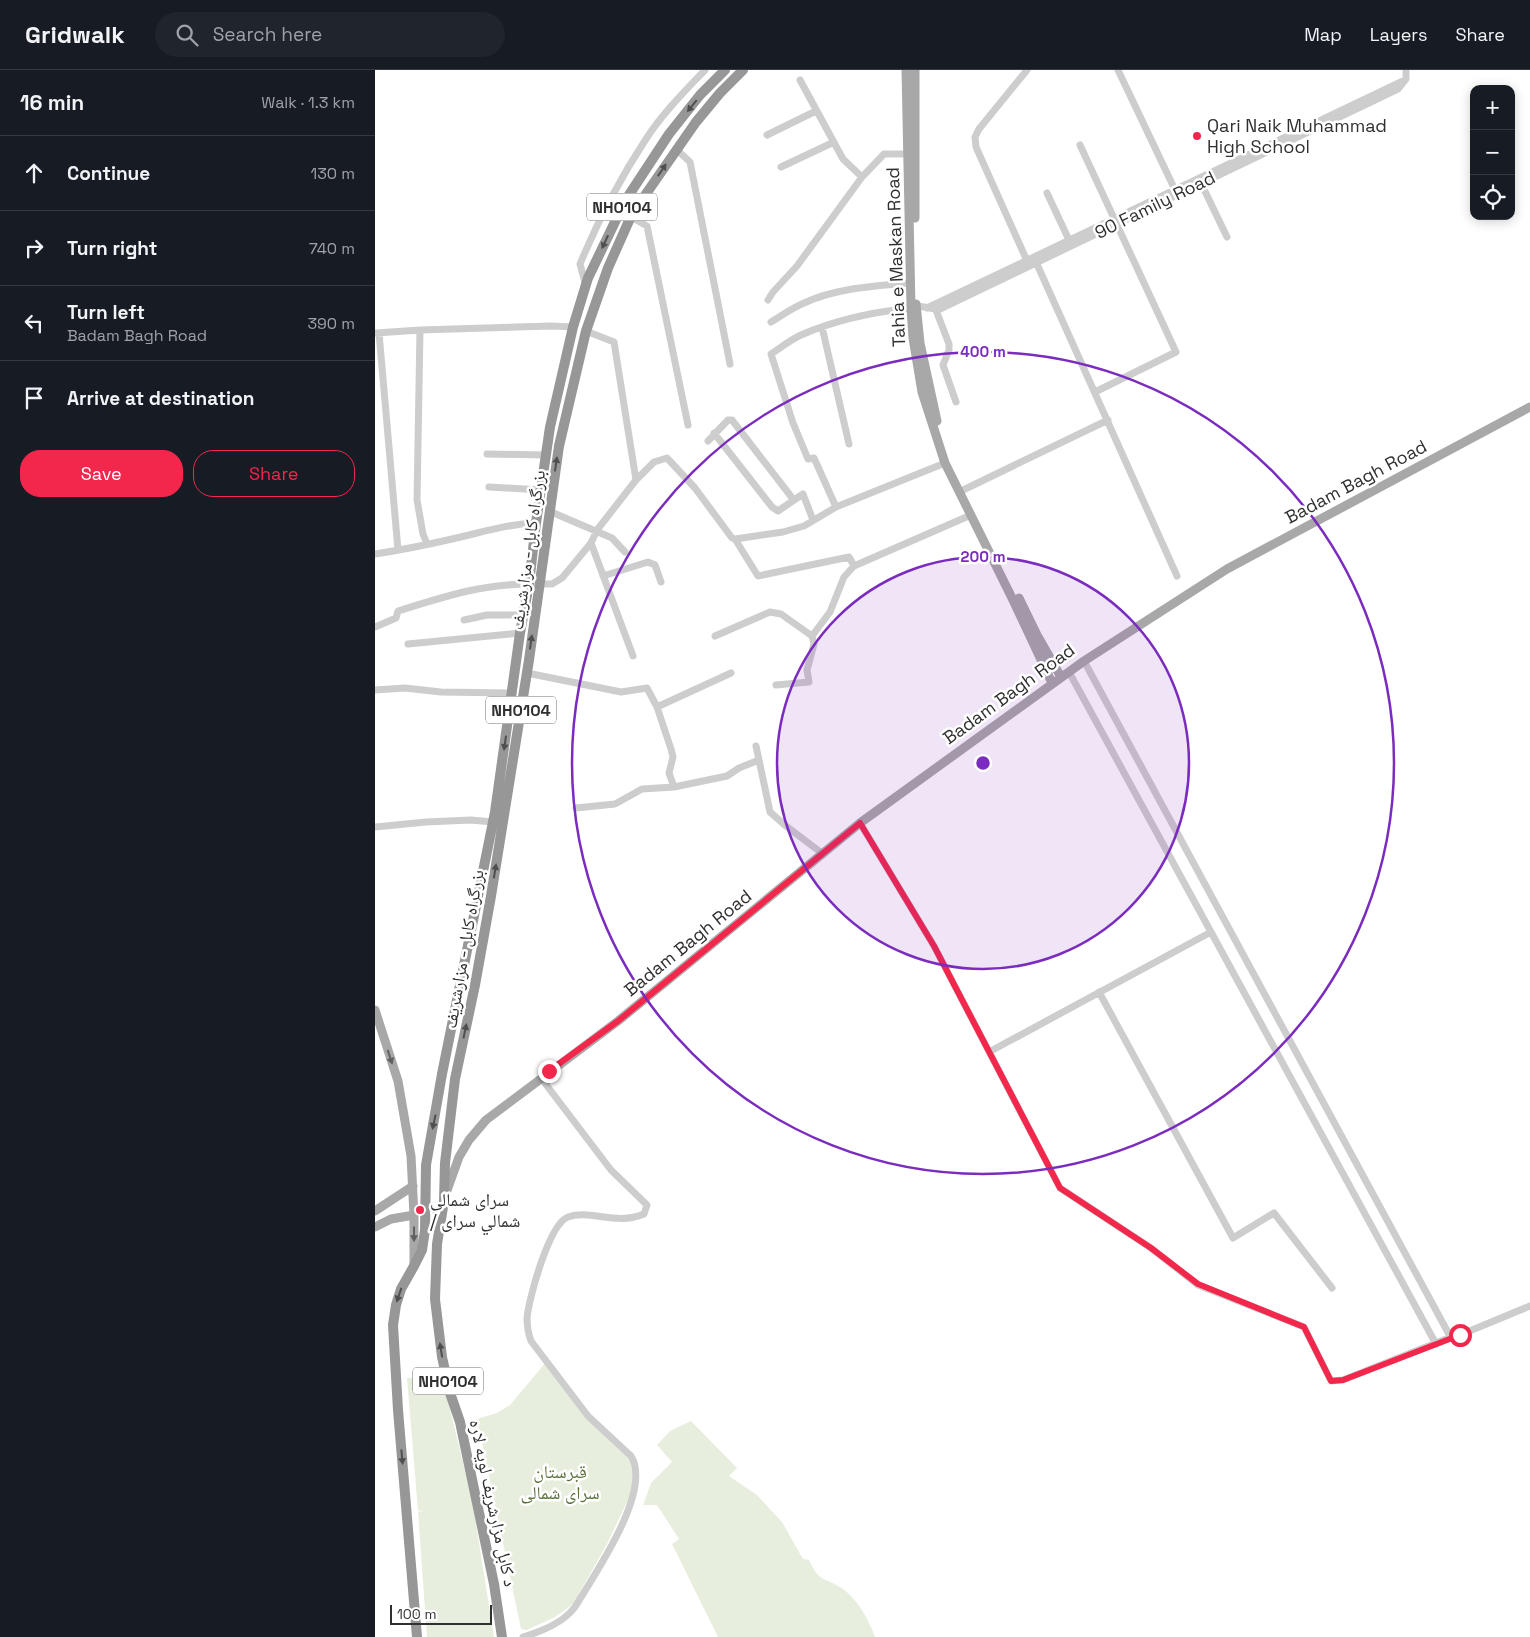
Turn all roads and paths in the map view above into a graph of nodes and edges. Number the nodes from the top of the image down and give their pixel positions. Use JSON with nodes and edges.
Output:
{"nodes":[{"id":1,"x":705,"y":70,"type":"edge"},
{"id":2,"x":725,"y":70,"type":"edge"},
{"id":3,"x":743,"y":70,"type":"edge"},
{"id":4,"x":906,"y":70,"type":"edge"},
{"id":5,"x":915,"y":70,"type":"edge"},
{"id":6,"x":1027,"y":70,"type":"edge"},
{"id":7,"x":1118,"y":70,"type":"edge"},
{"id":8,"x":1406,"y":70,"type":"edge"},
{"id":9,"x":1406,"y":79,"type":"junction"},
{"id":10,"x":800,"y":80,"type":"dead end"},
{"id":11,"x":816,"y":111,"type":"junction"},
{"id":12,"x":767,"y":135,"type":"dead end"},
{"id":13,"x":834,"y":142,"type":"junction"},
{"id":14,"x":1080,"y":145,"type":"dead end"},
{"id":15,"x":676,"y":149,"type":"junction"},
{"id":16,"x":908,"y":154,"type":"junction"},
{"id":17,"x":781,"y":167,"type":"dead end"},
{"id":18,"x":862,"y":177,"type":"junction"},
{"id":19,"x":1201,"y":183,"type":"junction"},
{"id":20,"x":1175,"y":192,"type":"junction"},
{"id":21,"x":1047,"y":193,"type":"dead end"},
{"id":22,"x":631,"y":217,"type":"junction"},
{"id":23,"x":1115,"y":220,"type":"junction"},
{"id":24,"x":1227,"y":237,"type":"dead end"},
{"id":25,"x":1069,"y":240,"type":"junction"},
{"id":26,"x":1036,"y":262,"type":"junction"},
{"id":27,"x":1027,"y":263,"type":"junction"},
{"id":28,"x":910,"y":282,"type":"junction"},
{"id":29,"x":586,"y":287,"type":"junction"},
{"id":30,"x":768,"y":300,"type":"dead end"},
{"id":31,"x":913,"y":306,"type":"junction"},
{"id":32,"x":932,"y":307,"type":"junction"},
{"id":33,"x":771,"y":322,"type":"dead end"},
{"id":34,"x":573,"y":327,"type":"junction"},
{"id":35,"x":822,"y":327,"type":"junction"},
{"id":36,"x":420,"y":330,"type":"junction"},
{"id":37,"x":586,"y":331,"type":"junction"},
{"id":38,"x":377,"y":333,"type":"edge"},
{"id":39,"x":730,"y":364,"type":"dead end"},
{"id":40,"x":1095,"y":392,"type":"junction"},
{"id":41,"x":956,"y":402,"type":"dead end"},
{"id":42,"x":1530,"y":407,"type":"edge"},
{"id":43,"x":1108,"y":420,"type":"junction"},
{"id":44,"x":688,"y":425,"type":"dead end"},
{"id":45,"x":714,"y":433,"type":"junction"},
{"id":46,"x":708,"y":441,"type":"dead end"},
{"id":47,"x":849,"y":444,"type":"dead end"},
{"id":48,"x":487,"y":454,"type":"dead end"},
{"id":49,"x":546,"y":455,"type":"junction"},
{"id":50,"x":945,"y":463,"type":"junction"},
{"id":51,"x":636,"y":480,"type":"junction"},
{"id":52,"x":489,"y":487,"type":"dead end"},
{"id":53,"x":541,"y":490,"type":"junction"},
{"id":54,"x":962,"y":491,"type":"junction"},
{"id":55,"x":793,"y":499,"type":"junction"},
{"id":56,"x":836,"y":507,"type":"junction"},
{"id":57,"x":549,"y":511,"type":"junction"},
{"id":58,"x":971,"y":515,"type":"junction"},
{"id":59,"x":813,"y":520,"type":"junction"},
{"id":60,"x":536,"y":523,"type":"junction"},
{"id":61,"x":597,"y":530,"type":"junction"},
{"id":62,"x":735,"y":539,"type":"junction"},
{"id":63,"x":591,"y":543,"type":"junction"},
{"id":64,"x":427,"y":544,"type":"junction"},
{"id":65,"x":398,"y":550,"type":"junction"},
{"id":66,"x":625,"y":552,"type":"dead end"},
{"id":67,"x":375,"y":554,"type":"edge"},
{"id":68,"x":854,"y":566,"type":"junction"},
{"id":69,"x":603,"y":576,"type":"junction"},
{"id":70,"x":1177,"y":576,"type":"dead end"},
{"id":71,"x":661,"y":582,"type":"dead end"},
{"id":72,"x":534,"y":584,"type":"junction"},
{"id":73,"x":524,"y":615,"type":"junction"},
{"id":74,"x":464,"y":620,"type":"dead end"},
{"id":75,"x":375,"y":626,"type":"edge"},
{"id":76,"x":520,"y":633,"type":"junction"},
{"id":77,"x":715,"y":636,"type":"dead end"},
{"id":78,"x":812,"y":636,"type":"junction"},
{"id":79,"x":408,"y":644,"type":"dead end"},
{"id":80,"x":633,"y":656,"type":"dead end"},
{"id":81,"x":1084,"y":661,"type":"junction"},
{"id":82,"x":527,"y":672,"type":"junction"},
{"id":83,"x":731,"y":673,"type":"dead end"},
{"id":84,"x":1065,"y":674,"type":"junction"},
{"id":85,"x":1052,"y":683,"type":"junction"},
{"id":86,"x":776,"y":685,"type":"dead end"},
{"id":87,"x":375,"y":690,"type":"edge"},
{"id":88,"x":512,"y":693,"type":"junction"},
{"id":89,"x":657,"y":708,"type":"junction"},
{"id":90,"x":756,"y":746,"type":"dead end"},
{"id":91,"x":759,"y":760,"type":"junction"},
{"id":92,"x":674,"y":787,"type":"junction"},
{"id":93,"x":576,"y":808,"type":"dead end"},
{"id":94,"x":493,"y":822,"type":"junction"},
{"id":95,"x":860,"y":823,"type":"junction"},
{"id":96,"x":375,"y":827,"type":"edge"},
{"id":97,"x":823,"y":854,"type":"junction"},
{"id":98,"x":1211,"y":932,"type":"junction"},
{"id":99,"x":1099,"y":992,"type":"junction"},
{"id":100,"x":375,"y":1010,"type":"edge"},
{"id":101,"x":989,"y":1052,"type":"junction"},
{"id":102,"x":541,"y":1078,"type":"junction"},
{"id":103,"x":455,"y":1079,"type":"joint"},
{"id":104,"x":413,"y":1186,"type":"junction"},
{"id":105,"x":444,"y":1200,"type":"junction"},
{"id":106,"x":375,"y":1211,"type":"edge"},
{"id":107,"x":414,"y":1215,"type":"junction"},
{"id":108,"x":375,"y":1227,"type":"edge"},
{"id":109,"x":415,"y":1266,"type":"junction"},
{"id":110,"x":1332,"y":1288,"type":"dead end"},
{"id":111,"x":1530,"y":1306,"type":"edge"},
{"id":112,"x":1451,"y":1338,"type":"junction"},
{"id":113,"x":1436,"y":1344,"type":"junction"},
{"id":114,"x":417,"y":1637,"type":"edge"},
{"id":115,"x":502,"y":1637,"type":"edge"},
{"id":116,"x":523,"y":1637,"type":"edge"}],
"edges":[{"from":1,"to":29,"type":"street"},
{"from":2,"to":29,"type":"highway","name":"بزرگراه کابل - مزارشریف","number":"NH0104","one_way":true},
{"from":3,"to":15,"type":"highway","name":"بزرگراه کابل - مزارشریف","number":"NH0104"},
{"from":4,"to":16,"type":"main road","name":"Tahia e Maskan Road"},
{"from":5,"to":31,"type":"main road","name":"Tahia e Maskan Road"},
{"from":6,"to":27,"type":"street"},
{"from":7,"to":20,"type":"street"},
{"from":8,"to":9,"type":"street"},
{"from":9,"to":19,"type":"street","name":"90 Family Road"},
{"from":9,"to":20,"type":"street","name":"90 Family Road"},
{"from":10,"to":11,"type":"street"},
{"from":11,"to":12,"type":"street"},
{"from":11,"to":13,"type":"street"},
{"from":13,"to":17,"type":"street"},
{"from":13,"to":18,"type":"street"},
{"from":14,"to":23,"type":"street"},
{"from":22,"to":15,"type":"highway","name":"بزرگراه کابل - مزارشریف","number":"NH0104","one_way":true},
{"from":15,"to":39,"type":"street"},
{"from":16,"to":18,"type":"street"},
{"from":16,"to":28,"type":"main road","name":"Tahia e Maskan Road"},
{"from":18,"to":30,"type":"street"},
{"from":19,"to":20,"type":"street","name":"90 Family Road"},
{"from":19,"to":24,"type":"street"},
{"from":20,"to":23,"type":"street","name":"90 Family Road"},
{"from":21,"to":25,"type":"street"},
{"from":22,"to":37,"type":"highway","name":"بزرگراه کابل - مزارشریف","number":"NH0104"},
{"from":22,"to":44,"type":"street"},
{"from":23,"to":25,"type":"street","name":"90 Family Road"},
{"from":23,"to":26,"type":"street","name":"90 Family Road"},
{"from":23,"to":40,"type":"street"},
{"from":25,"to":27,"type":"street","name":"90 Family Road"},
{"from":26,"to":27,"type":"street","name":"90 Family Road"},
{"from":26,"to":40,"type":"street"},
{"from":27,"to":32,"type":"street","name":"90 Family Road"},
{"from":28,"to":31,"type":"main road","name":"Tahia e Maskan Road"},
{"from":28,"to":33,"type":"street"},
{"from":29,"to":34,"type":"highway","name":"بزرگراه کابل - مزارشریف","number":"NH0104"},
{"from":31,"to":32,"type":"street"},
{"from":31,"to":35,"type":"street"},
{"from":31,"to":50,"type":"main road","name":"Tahia e Maskan Road"},
{"from":31,"to":54,"type":"main road","name":"Tahia e Maskan Road"},
{"from":32,"to":41,"type":"street"},
{"from":34,"to":36,"type":"street"},
{"from":34,"to":49,"type":"highway","name":"بزرگراه کابل - مزارشریف","number":"NH0104"},
{"from":35,"to":47,"type":"street"},
{"from":35,"to":56,"type":"street"},
{"from":36,"to":38,"type":"street"},
{"from":36,"to":64,"type":"street"},
{"from":37,"to":51,"type":"street"},
{"from":57,"to":37,"type":"highway","name":"بزرگراه کابل - مزارشریف","number":"NH0104","one_way":true},
{"from":38,"to":65,"type":"street"},
{"from":40,"to":43,"type":"street"},
{"from":42,"to":81,"type":"main road","name":"Badam Bagh Road"},
{"from":43,"to":54,"type":"street"},
{"from":43,"to":70,"type":"street"},
{"from":45,"to":46,"type":"street"},
{"from":45,"to":55,"type":"street"},
{"from":45,"to":55,"type":"street"},
{"from":48,"to":49,"type":"street"},
{"from":49,"to":53,"type":"highway","name":"بزرگراه کابل - مزارشریف","number":"NH0104"},
{"from":50,"to":54,"type":"main road","name":"Tahia e Maskan Road"},
{"from":50,"to":56,"type":"street"},
{"from":51,"to":61,"type":"street"},
{"from":51,"to":62,"type":"street"},
{"from":52,"to":53,"type":"street"},
{"from":53,"to":60,"type":"highway","name":"بزرگراه کابل - مزارشریف","number":"NH0104"},
{"from":54,"to":58,"type":"main road","name":"Tahia e Maskan Road"},
{"from":54,"to":84,"type":"main road","name":"Tahia e Maskan Road"},
{"from":55,"to":59,"type":"street"},
{"from":56,"to":59,"type":"street"},
{"from":57,"to":61,"type":"street"},
{"from":57,"to":72,"type":"highway","name":"بزرگراه کابل - مزارشریف","number":"NH0104"},
{"from":58,"to":68,"type":"street"},
{"from":58,"to":85,"type":"main road","name":"Tahia e Maskan Road"},
{"from":59,"to":62,"type":"street"},
{"from":60,"to":64,"type":"street"},
{"from":60,"to":72,"type":"highway","name":"بزرگراه کابل - مزارشریف","number":"NH0104"},
{"from":61,"to":63,"type":"street"},
{"from":61,"to":66,"type":"street"},
{"from":62,"to":68,"type":"street"},
{"from":63,"to":69,"type":"street"},
{"from":63,"to":72,"type":"street"},
{"from":64,"to":65,"type":"street"},
{"from":65,"to":67,"type":"street"},
{"from":68,"to":78,"type":"street"},
{"from":69,"to":71,"type":"street"},
{"from":69,"to":80,"type":"street"},
{"from":72,"to":73,"type":"highway","name":"بزرگراه کابل - مزارشریف","number":"NH0104"},
{"from":72,"to":75,"type":"street"},
{"from":82,"to":72,"type":"highway","name":"بزرگراه کابل - مزارشریف","number":"NH0104","one_way":true},
{"from":73,"to":74,"type":"street"},
{"from":73,"to":76,"type":"highway","name":"بزرگراه کابل - مزارشریف","number":"NH0104"},
{"from":76,"to":79,"type":"street"},
{"from":76,"to":88,"type":"highway","name":"بزرگراه کابل - مزارشریف","number":"NH0104"},
{"from":77,"to":78,"type":"street"},
{"from":78,"to":86,"type":"street"},
{"from":81,"to":84,"type":"main road","name":"Badam Bagh Road"},
{"from":81,"to":112,"type":"street"},
{"from":82,"to":89,"type":"street"},
{"from":103,"to":82,"type":"highway","name":"بزرگراه کابل - مزارشریف","number":"NH0104","one_way":true},
{"from":83,"to":89,"type":"street"},
{"from":84,"to":85,"type":"main road","name":"Badam Bagh Road"},
{"from":84,"to":98,"type":"street"},
{"from":85,"to":95,"type":"main road","name":"Badam Bagh Road"},
{"from":87,"to":88,"type":"street"},
{"from":88,"to":94,"type":"highway","name":"بزرگراه کابل - مزارشریف","number":"NH0104","one_way":true},
{"from":89,"to":92,"type":"street"},
{"from":90,"to":91,"type":"street"},
{"from":91,"to":92,"type":"street"},
{"from":91,"to":97,"type":"street"},
{"from":92,"to":93,"type":"street"},
{"from":94,"to":96,"type":"street"},
{"from":94,"to":109,"type":"highway","name":"بزرگراه کابل - مزارشریف","number":"NH0104","one_way":true},
{"from":95,"to":97,"type":"main road","name":"Badam Bagh Road"},
{"from":95,"to":101,"type":"street"},
{"from":97,"to":102,"type":"main road","name":"Badam Bagh Road"},
{"from":98,"to":99,"type":"street"},
{"from":98,"to":113,"type":"street"},
{"from":99,"to":101,"type":"street"},
{"from":99,"to":110,"type":"street"},
{"from":100,"to":104,"type":"main road","one_way":true},
{"from":101,"to":113,"type":"street"},
{"from":102,"to":105,"type":"main road","name":"Badam Bagh Road"},
{"from":102,"to":116,"type":"street"},
{"from":103,"to":105,"type":"highway","name":"د کابل مزارشریف لویه لاره","number":"NH0104"},
{"from":104,"to":106,"type":"main road"},
{"from":104,"to":107,"type":"main road"},
{"from":115,"to":105,"type":"highway","name":"د کابل مزارشریف لویه لاره","number":"NH0104","one_way":true},
{"from":107,"to":108,"type":"main road"},
{"from":107,"to":109,"type":"main road","one_way":true},
{"from":109,"to":114,"type":"highway","number":"NH0104","one_way":true},
{"from":111,"to":112,"type":"street"},
{"from":112,"to":113,"type":"street"}]}
